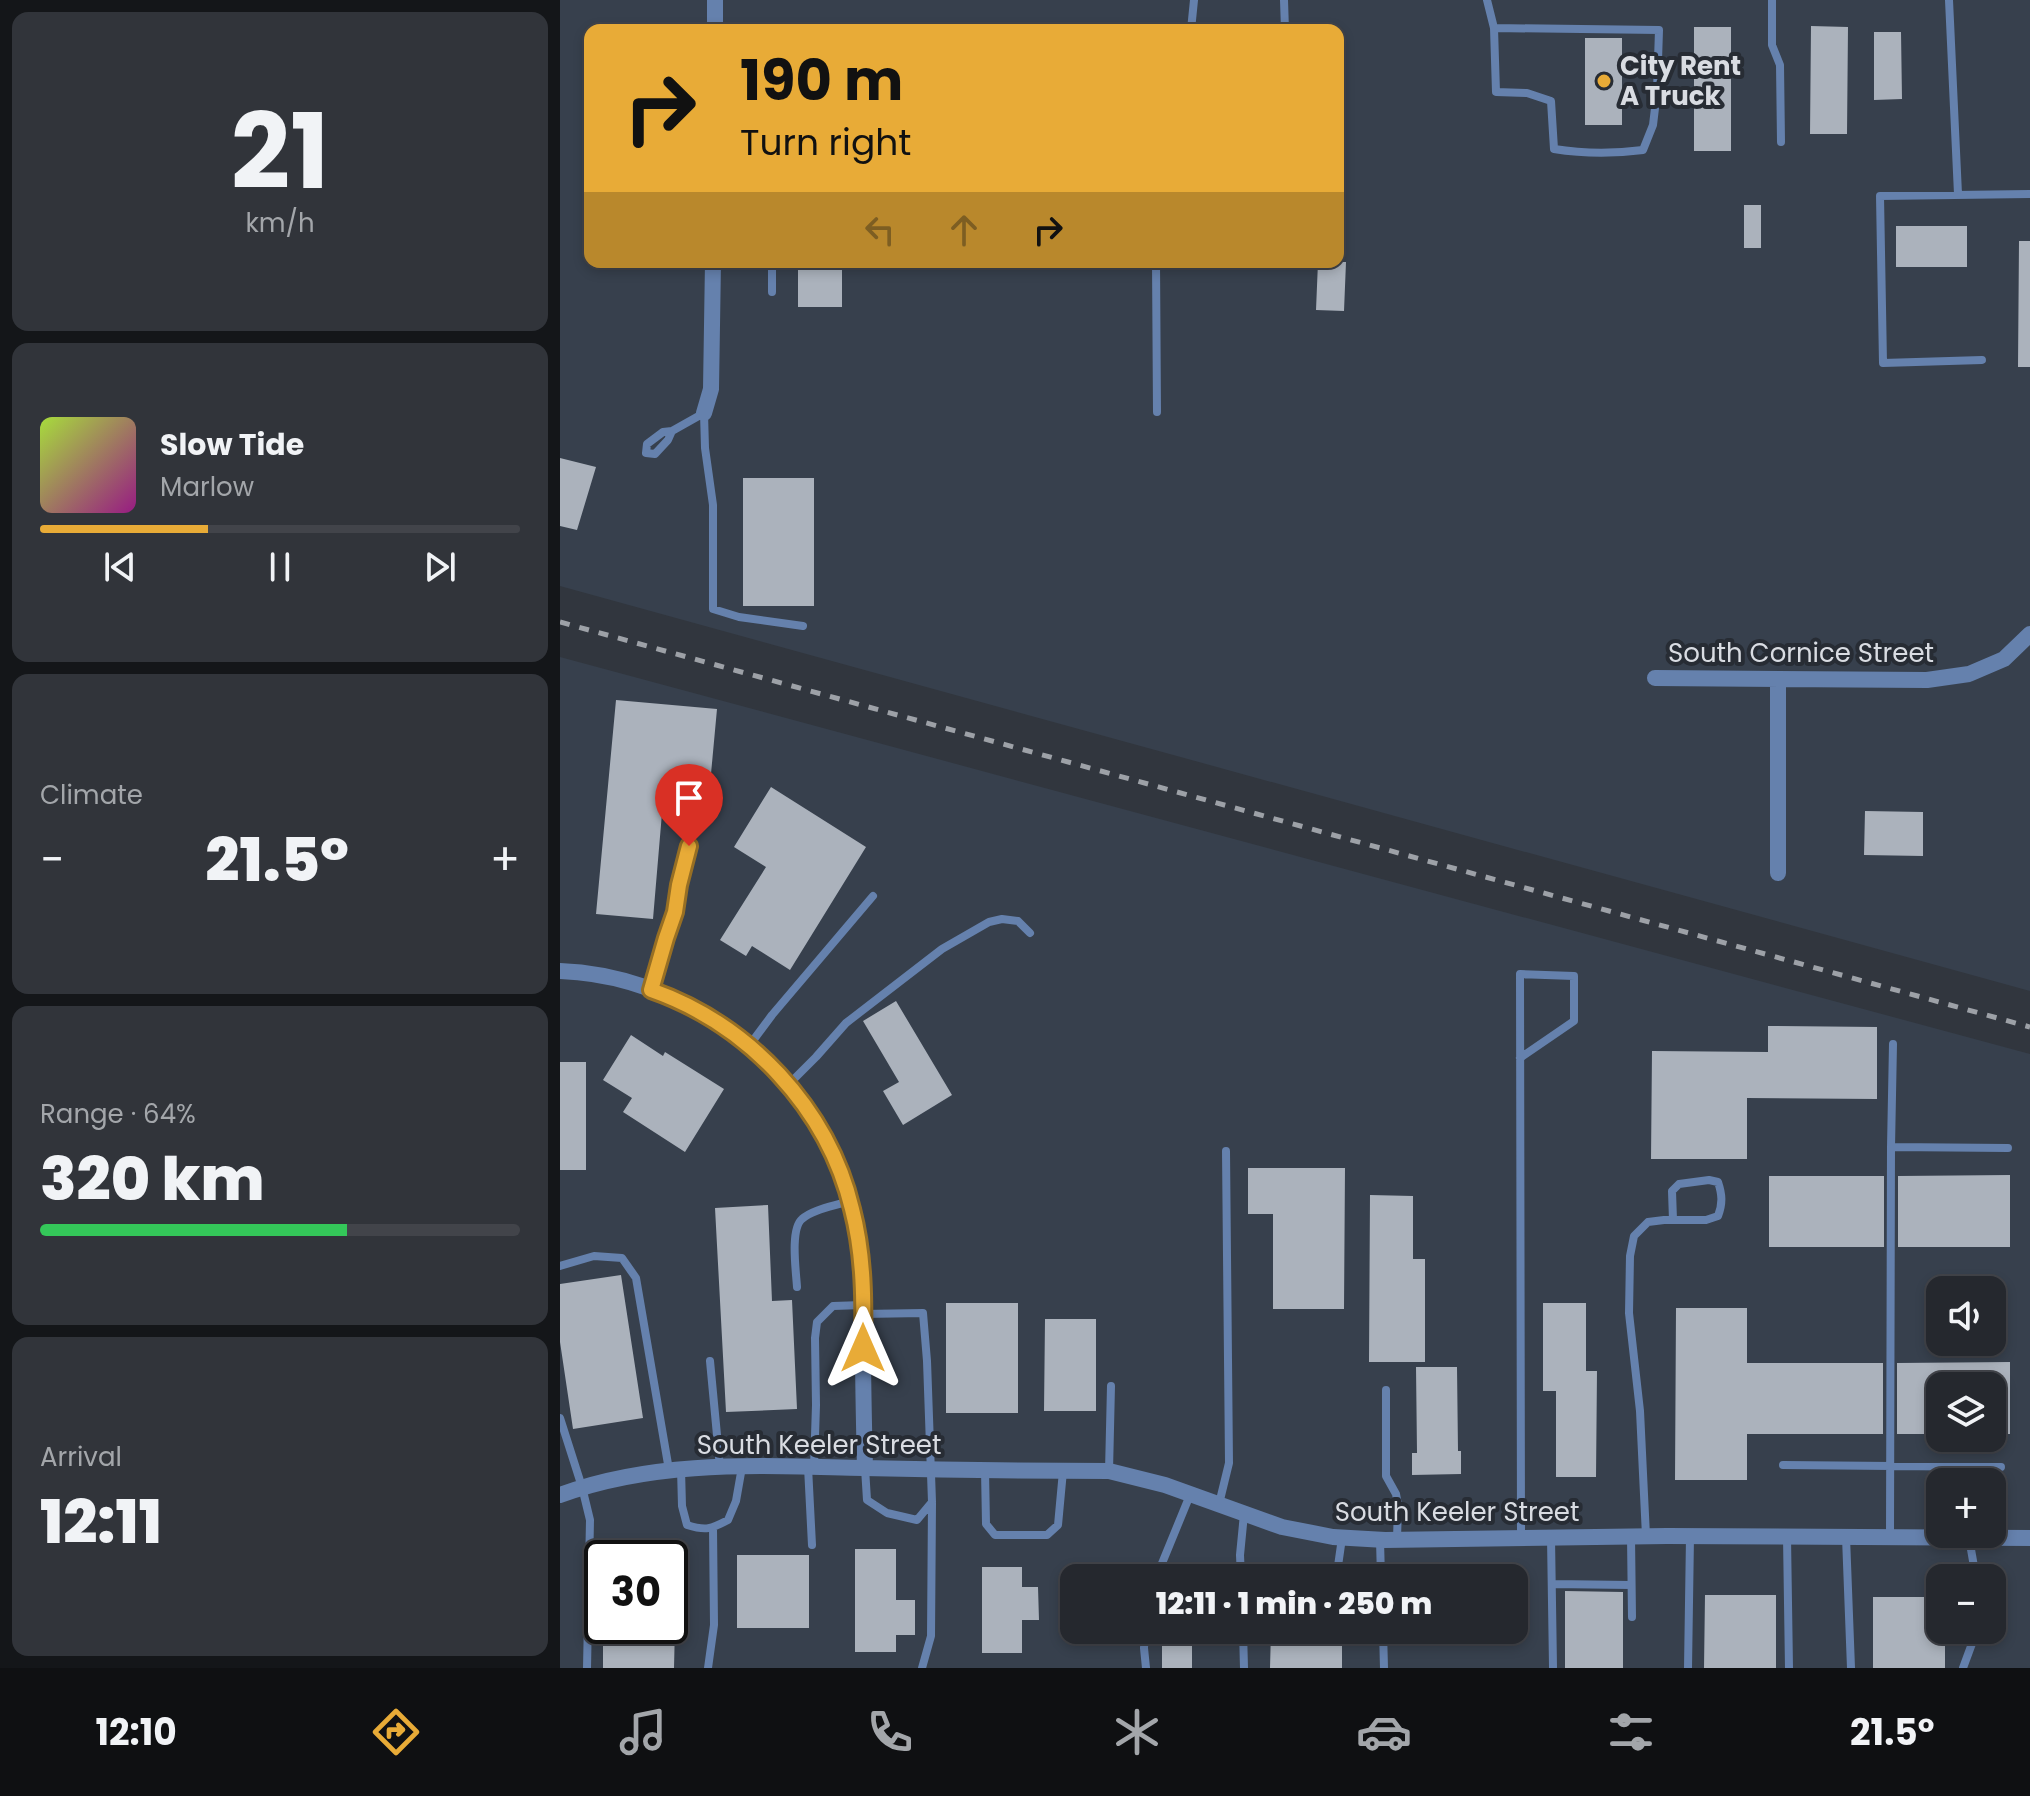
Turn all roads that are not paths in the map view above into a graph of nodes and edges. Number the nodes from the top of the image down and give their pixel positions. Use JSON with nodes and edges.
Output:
{"nodes":[{"id":1,"x":715,"y":0,"type":"edge"},
{"id":2,"x":1194,"y":0,"type":"edge"},
{"id":3,"x":1284,"y":0,"type":"edge"},
{"id":4,"x":1487,"y":0,"type":"edge"},
{"id":5,"x":1772,"y":0,"type":"edge"},
{"id":6,"x":1949,"y":0,"type":"edge"},
{"id":7,"x":715,"y":24,"type":"edge"},
{"id":8,"x":1192,"y":24,"type":"edge"},
{"id":9,"x":1285,"y":24,"type":"edge"},
{"id":10,"x":1494,"y":28,"type":"junction"},
{"id":11,"x":1781,"y":142,"type":"dead end"},
{"id":12,"x":1958,"y":194,"type":"junction"},
{"id":13,"x":2030,"y":194,"type":"edge"},
{"id":14,"x":713,"y":268,"type":"edge"},
{"id":15,"x":772,"y":268,"type":"edge"},
{"id":16,"x":1156,"y":268,"type":"edge"},
{"id":17,"x":772,"y":292,"type":"dead end"},
{"id":18,"x":1982,"y":360,"type":"dead end"},
{"id":19,"x":1157,"y":412,"type":"dead end"},
{"id":20,"x":704,"y":413,"type":"junction"},
{"id":21,"x":672,"y":431,"type":"dead end"},
{"id":22,"x":803,"y":626,"type":"dead end"},
{"id":23,"x":2030,"y":634,"type":"edge"},
{"id":24,"x":1655,"y":678,"type":"dead end"},
{"id":25,"x":1778,"y":679,"type":"junction"},
{"id":26,"x":689,"y":846,"type":"dead end"},
{"id":27,"x":1778,"y":873,"type":"dead end"},
{"id":28,"x":873,"y":896,"type":"dead end"},
{"id":29,"x":1030,"y":933,"type":"dead end"},
{"id":30,"x":560,"y":971,"type":"edge"},
{"id":31,"x":651,"y":990,"type":"junction"},
{"id":32,"x":1893,"y":1044,"type":"dead end"},
{"id":33,"x":749,"y":1046,"type":"junction"},
{"id":34,"x":1520,"y":1058,"type":"junction"},
{"id":35,"x":788,"y":1085,"type":"junction"},
{"id":36,"x":1891,"y":1147,"type":"junction"},
{"id":37,"x":2008,"y":1148,"type":"dead end"},
{"id":38,"x":1226,"y":1151,"type":"dead end"},
{"id":39,"x":850,"y":1201,"type":"junction"},
{"id":40,"x":1673,"y":1220,"type":"junction"},
{"id":41,"x":560,"y":1266,"type":"edge"},
{"id":42,"x":797,"y":1287,"type":"dead end"},
{"id":43,"x":863,"y":1309,"type":"junction"},
{"id":44,"x":710,"y":1361,"type":"dead end"},
{"id":45,"x":1111,"y":1386,"type":"dead end"},
{"id":46,"x":1386,"y":1390,"type":"dead end"},
{"id":47,"x":560,"y":1418,"type":"edge"},
{"id":48,"x":1783,"y":1465,"type":"dead end"},
{"id":49,"x":742,"y":1466,"type":"junction"},
{"id":50,"x":811,"y":1466,"type":"junction"},
{"id":51,"x":1890,"y":1466,"type":"junction"},
{"id":52,"x":720,"y":1467,"type":"junction"},
{"id":53,"x":2001,"y":1467,"type":"dead end"},
{"id":54,"x":865,"y":1468,"type":"junction"},
{"id":55,"x":931,"y":1469,"type":"junction"},
{"id":56,"x":675,"y":1470,"type":"junction"},
{"id":57,"x":985,"y":1470,"type":"junction"},
{"id":58,"x":1063,"y":1471,"type":"junction"},
{"id":59,"x":1109,"y":1471,"type":"junction"},
{"id":60,"x":582,"y":1487,"type":"junction"},
{"id":61,"x":1190,"y":1494,"type":"junction"},
{"id":62,"x":560,"y":1495,"type":"edge"},
{"id":63,"x":932,"y":1502,"type":"junction"},
{"id":64,"x":1219,"y":1504,"type":"junction"},
{"id":65,"x":1244,"y":1513,"type":"junction"},
{"id":66,"x":713,"y":1528,"type":"junction"},
{"id":67,"x":1639,"y":1536,"type":"junction"},
{"id":68,"x":1690,"y":1536,"type":"junction"},
{"id":69,"x":1787,"y":1536,"type":"junction"},
{"id":70,"x":1846,"y":1536,"type":"junction"},
{"id":71,"x":1890,"y":1536,"type":"junction"},
{"id":72,"x":1521,"y":1537,"type":"junction"},
{"id":73,"x":1551,"y":1537,"type":"junction"},
{"id":74,"x":1926,"y":1537,"type":"edge"},
{"id":75,"x":1342,"y":1538,"type":"junction"},
{"id":76,"x":2006,"y":1538,"type":"edge"},
{"id":77,"x":2030,"y":1538,"type":"edge"},
{"id":78,"x":1389,"y":1540,"type":"junction"},
{"id":79,"x":812,"y":1545,"type":"dead end"},
{"id":80,"x":1162,"y":1564,"type":"edge"},
{"id":81,"x":1240,"y":1564,"type":"edge"},
{"id":82,"x":1338,"y":1564,"type":"edge"},
{"id":83,"x":1384,"y":1564,"type":"edge"},
{"id":84,"x":1552,"y":1584,"type":"junction"},
{"id":85,"x":1631,"y":1585,"type":"junction"},
{"id":86,"x":1632,"y":1617,"type":"dead end"},
{"id":87,"x":1144,"y":1644,"type":"edge"},
{"id":88,"x":1243,"y":1644,"type":"edge"},
{"id":89,"x":1383,"y":1644,"type":"edge"},
{"id":90,"x":1972,"y":1644,"type":"edge"},
{"id":91,"x":1553,"y":1667,"type":"edge"},
{"id":92,"x":587,"y":1668,"type":"edge"},
{"id":93,"x":708,"y":1668,"type":"edge"},
{"id":94,"x":922,"y":1668,"type":"edge"},
{"id":95,"x":1146,"y":1668,"type":"edge"},
{"id":96,"x":1244,"y":1668,"type":"edge"},
{"id":97,"x":1384,"y":1668,"type":"edge"},
{"id":98,"x":1688,"y":1668,"type":"edge"},
{"id":99,"x":1789,"y":1668,"type":"edge"},
{"id":100,"x":1851,"y":1668,"type":"edge"},
{"id":101,"x":1963,"y":1668,"type":"edge"}],
"edges":[{"from":1,"to":7,"type":"street"},
{"from":2,"to":8,"type":"lane"},
{"from":3,"to":9,"type":"lane"},
{"from":4,"to":10,"type":"lane"},
{"from":5,"to":11,"type":"lane"},
{"from":6,"to":12,"type":"lane"},
{"from":10,"to":10,"type":"lane"},
{"from":12,"to":13,"type":"lane"},
{"from":12,"to":18,"type":"lane"},
{"from":14,"to":20,"type":"street"},
{"from":15,"to":17,"type":"lane"},
{"from":16,"to":19,"type":"lane"},
{"from":20,"to":21,"type":"lane"},
{"from":20,"to":22,"type":"lane"},
{"from":23,"to":25,"type":"street","name":"South Cornice Street"},
{"from":24,"to":25,"type":"street","name":"South Cornice Street"},
{"from":25,"to":27,"type":"street"},
{"from":26,"to":31,"type":"lane"},
{"from":28,"to":33,"type":"lane"},
{"from":29,"to":35,"type":"lane"},
{"from":30,"to":31,"type":"street"},
{"from":31,"to":33,"type":"street"},
{"from":32,"to":36,"type":"lane"},
{"from":33,"to":35,"type":"street"},
{"from":34,"to":34,"type":"lane"},
{"from":34,"to":72,"type":"lane"},
{"from":35,"to":39,"type":"street"},
{"from":36,"to":37,"type":"lane"},
{"from":36,"to":51,"type":"lane"},
{"from":38,"to":64,"type":"lane"},
{"from":39,"to":42,"type":"lane"},
{"from":39,"to":43,"type":"street"},
{"from":40,"to":40,"type":"lane"},
{"from":40,"to":67,"type":"lane"},
{"from":41,"to":56,"type":"lane"},
{"from":43,"to":50,"type":"lane"},
{"from":43,"to":54,"type":"street"},
{"from":43,"to":55,"type":"lane"},
{"from":44,"to":52,"type":"lane"},
{"from":45,"to":59,"type":"lane"},
{"from":46,"to":78,"type":"lane"},
{"from":47,"to":60,"type":"lane"},
{"from":48,"to":51,"type":"lane"},
{"from":49,"to":50,"type":"street","name":"South Keeler Street"},
{"from":49,"to":52,"type":"street","name":"South Keeler Street"},
{"from":49,"to":66,"type":"lane"},
{"from":50,"to":54,"type":"street","name":"South Keeler Street"},
{"from":50,"to":79,"type":"lane"},
{"from":51,"to":53,"type":"lane"},
{"from":51,"to":71,"type":"lane"},
{"from":52,"to":56,"type":"street","name":"South Keeler Street"},
{"from":54,"to":55,"type":"street","name":"South Keeler Street"},
{"from":54,"to":63,"type":"lane"},
{"from":55,"to":57,"type":"street","name":"South Keeler Street"},
{"from":55,"to":63,"type":"lane"},
{"from":56,"to":60,"type":"street","name":"South Keeler Street"},
{"from":56,"to":66,"type":"lane"},
{"from":57,"to":58,"type":"street","name":"South Keeler Street"},
{"from":57,"to":58,"type":"lane"},
{"from":58,"to":59,"type":"street","name":"South Keeler Street"},
{"from":59,"to":61,"type":"street","name":"South Keeler Street"},
{"from":60,"to":62,"type":"street","name":"South Keeler Street"},
{"from":60,"to":92,"type":"lane"},
{"from":61,"to":64,"type":"street","name":"South Keeler Street"},
{"from":61,"to":80,"type":"lane"},
{"from":63,"to":94,"type":"lane"},
{"from":64,"to":65,"type":"street","name":"South Keeler Street"},
{"from":65,"to":75,"type":"street","name":"South Keeler Street"},
{"from":65,"to":81,"type":"lane"},
{"from":66,"to":93,"type":"lane"},
{"from":67,"to":68,"type":"street","name":"South Keeler Street"},
{"from":67,"to":73,"type":"street","name":"South Keeler Street"},
{"from":67,"to":85,"type":"lane"},
{"from":68,"to":69,"type":"street","name":"South Keeler Street"},
{"from":68,"to":98,"type":"lane"},
{"from":69,"to":70,"type":"street","name":"South Keeler Street"},
{"from":69,"to":99,"type":"lane"},
{"from":70,"to":71,"type":"street","name":"South Keeler Street"},
{"from":70,"to":100,"type":"lane"},
{"from":71,"to":74,"type":"street","name":"South Keeler Street"},
{"from":72,"to":73,"type":"street","name":"South Keeler Street"},
{"from":72,"to":78,"type":"street","name":"South Keeler Street"},
{"from":73,"to":84,"type":"lane"},
{"from":75,"to":78,"type":"street","name":"South Keeler Street"},
{"from":75,"to":82,"type":"lane"},
{"from":76,"to":77,"type":"street","name":"South Keeler Street"},
{"from":78,"to":83,"type":"lane"},
{"from":84,"to":85,"type":"lane"},
{"from":84,"to":91,"type":"lane"},
{"from":85,"to":86,"type":"lane"},
{"from":87,"to":95,"type":"lane"},
{"from":88,"to":96,"type":"lane"},
{"from":89,"to":97,"type":"lane"},
{"from":90,"to":101,"type":"lane"}]}
